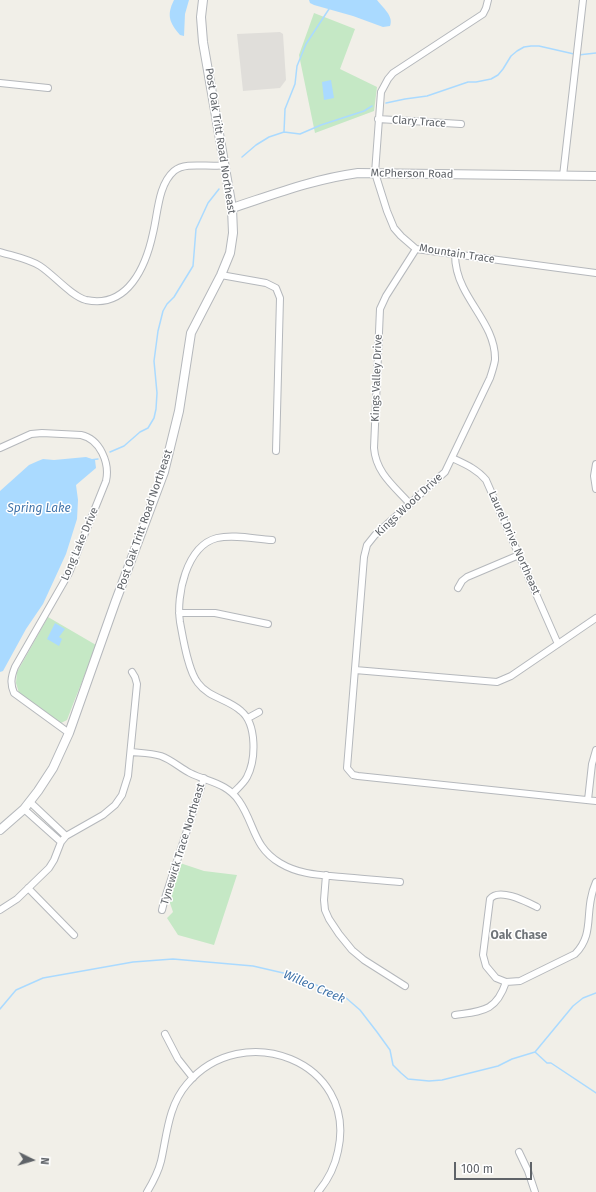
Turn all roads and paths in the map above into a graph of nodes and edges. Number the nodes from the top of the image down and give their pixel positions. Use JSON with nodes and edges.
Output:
{"nodes":[{"id":1,"x":202,"y":0,"type":"edge"},
{"id":2,"x":488,"y":0,"type":"edge"},
{"id":3,"x":583,"y":0,"type":"edge"},
{"id":4,"x":0,"y":83,"type":"edge"},
{"id":5,"x":48,"y":88,"type":"dead end"},
{"id":6,"x":378,"y":119,"type":"junction"},
{"id":7,"x":461,"y":124,"type":"dead end"},
{"id":8,"x":225,"y":165,"type":"junction"},
{"id":9,"x":375,"y":173,"type":"junction"},
{"id":10,"x":564,"y":176,"type":"junction"},
{"id":11,"x":596,"y":176,"type":"edge"},
{"id":12,"x":232,"y":208,"type":"junction"},
{"id":13,"x":416,"y":249,"type":"junction"},
{"id":14,"x":0,"y":252,"type":"edge"},
{"id":15,"x":454,"y":254,"type":"junction"},
{"id":16,"x":596,"y":272,"type":"edge"},
{"id":17,"x":221,"y":275,"type":"junction"},
{"id":18,"x":0,"y":448,"type":"edge"},
{"id":19,"x":276,"y":450,"type":"dead end"},
{"id":20,"x":452,"y":458,"type":"junction"},
{"id":21,"x":596,"y":464,"type":"edge"},
{"id":22,"x":596,"y":490,"type":"edge"},
{"id":23,"x":410,"y":504,"type":"junction"},
{"id":24,"x":272,"y":540,"type":"dead end"},
{"id":25,"x":519,"y":554,"type":"junction"},
{"id":26,"x":458,"y":588,"type":"dead end"},
{"id":27,"x":179,"y":613,"type":"junction"},
{"id":28,"x":596,"y":618,"type":"edge"},
{"id":29,"x":268,"y":624,"type":"dead end"},
{"id":30,"x":558,"y":644,"type":"junction"},
{"id":31,"x":355,"y":670,"type":"junction"},
{"id":32,"x":132,"y":672,"type":"dead end"},
{"id":33,"x":259,"y":712,"type":"dead end"},
{"id":34,"x":248,"y":718,"type":"junction"},
{"id":35,"x":69,"y":733,"type":"junction"},
{"id":36,"x":596,"y":750,"type":"edge"},
{"id":37,"x":130,"y":752,"type":"junction"},
{"id":38,"x":349,"y":772,"type":"junction"},
{"id":39,"x":343,"y":777,"type":"dead end"},
{"id":40,"x":204,"y":778,"type":"junction"},
{"id":41,"x":233,"y":793,"type":"junction"},
{"id":42,"x":588,"y":800,"type":"junction"},
{"id":43,"x":596,"y":800,"type":"edge"},
{"id":44,"x":30,"y":802,"type":"junction"},
{"id":45,"x":24,"y":809,"type":"junction"},
{"id":46,"x":0,"y":830,"type":"edge"},
{"id":47,"x":66,"y":836,"type":"junction"},
{"id":48,"x":60,"y":842,"type":"junction"},
{"id":49,"x":326,"y":875,"type":"junction"},
{"id":50,"x":400,"y":882,"type":"dead end"},
{"id":51,"x":596,"y":882,"type":"edge"},
{"id":52,"x":28,"y":888,"type":"junction"},
{"id":53,"x":537,"y":907,"type":"dead end"},
{"id":54,"x":0,"y":910,"type":"edge"},
{"id":55,"x":162,"y":910,"type":"dead end"},
{"id":56,"x":74,"y":935,"type":"dead end"},
{"id":57,"x":506,"y":982,"type":"junction"},
{"id":58,"x":405,"y":986,"type":"dead end"},
{"id":59,"x":455,"y":1015,"type":"dead end"},
{"id":60,"x":166,"y":1034,"type":"dead end"},
{"id":61,"x":193,"y":1078,"type":"junction"},
{"id":62,"x":519,"y":1152,"type":"dead end"},
{"id":63,"x":147,"y":1192,"type":"edge"},
{"id":64,"x":318,"y":1192,"type":"edge"},
{"id":65,"x":535,"y":1192,"type":"edge"}],
"edges":[{"from":1,"to":8,"type":"street","name":"Post Oak Tritt Road Northeast"},
{"from":2,"to":6,"type":"street","name":"Mountain Trace"},
{"from":3,"to":10,"type":"street"},
{"from":4,"to":5,"type":"street"},
{"from":6,"to":7,"type":"street","name":"Clary Trace"},
{"from":6,"to":9,"type":"street","name":"Mountain Trace"},
{"from":8,"to":12,"type":"street","name":"Post Oak Tritt Road Northeast"},
{"from":8,"to":14,"type":"street"},
{"from":9,"to":10,"type":"street","name":"McPherson Road"},
{"from":9,"to":12,"type":"street","name":"McPherson Road"},
{"from":9,"to":13,"type":"street","name":"Mountain Trace"},
{"from":10,"to":11,"type":"street","name":"McPherson Road"},
{"from":12,"to":17,"type":"street","name":"Post Oak Tritt Road Northeast"},
{"from":13,"to":15,"type":"street","name":"Mountain Trace"},
{"from":13,"to":23,"type":"street","name":"Kings Valley Drive"},
{"from":15,"to":16,"type":"street","name":"Mountain Trace"},
{"from":15,"to":20,"type":"street","name":"Kings Wood Drive"},
{"from":17,"to":19,"type":"street"},
{"from":17,"to":35,"type":"street","name":"Post Oak Tritt Road Northeast"},
{"from":18,"to":35,"type":"street","name":"Long Lake Drive"},
{"from":20,"to":23,"type":"street","name":"Kings Wood Drive"},
{"from":20,"to":25,"type":"street","name":"Laurel Drive Northeast"},
{"from":21,"to":22,"type":"street"},
{"from":23,"to":31,"type":"street","name":"Kings Wood Drive"},
{"from":24,"to":27,"type":"street"},
{"from":25,"to":26,"type":"street"},
{"from":25,"to":30,"type":"street","name":"Laurel Drive Northeast"},
{"from":27,"to":29,"type":"street"},
{"from":27,"to":34,"type":"street"},
{"from":28,"to":30,"type":"street"},
{"from":30,"to":31,"type":"street"},
{"from":31,"to":38,"type":"street","name":"Kings Wood Drive"},
{"from":32,"to":37,"type":"street"},
{"from":33,"to":34,"type":"street"},
{"from":34,"to":41,"type":"street"},
{"from":35,"to":44,"type":"street","name":"Post Oak Tritt Road Northeast"},
{"from":36,"to":42,"type":"street"},
{"from":37,"to":40,"type":"street"},
{"from":37,"to":47,"type":"street"},
{"from":38,"to":39,"type":"street"},
{"from":38,"to":42,"type":"street"},
{"from":40,"to":41,"type":"street"},
{"from":40,"to":55,"type":"street","name":"Tynewick Trace Northeast"},
{"from":41,"to":49,"type":"street"},
{"from":42,"to":43,"type":"street"},
{"from":44,"to":45,"type":"street","name":"Post Oak Tritt Road Northeast"},
{"from":44,"to":47,"type":"street"},
{"from":45,"to":46,"type":"street","name":"Post Oak Tritt Road Northeast"},
{"from":45,"to":48,"type":"street"},
{"from":47,"to":48,"type":"street"},
{"from":48,"to":52,"type":"street"},
{"from":49,"to":50,"type":"street"},
{"from":49,"to":58,"type":"street"},
{"from":51,"to":57,"type":"street"},
{"from":52,"to":54,"type":"street"},
{"from":52,"to":56,"type":"street"},
{"from":53,"to":57,"type":"street"},
{"from":57,"to":59,"type":"street"},
{"from":60,"to":61,"type":"street"},
{"from":61,"to":63,"type":"street"},
{"from":61,"to":64,"type":"street"},
{"from":62,"to":65,"type":"street"}]}
